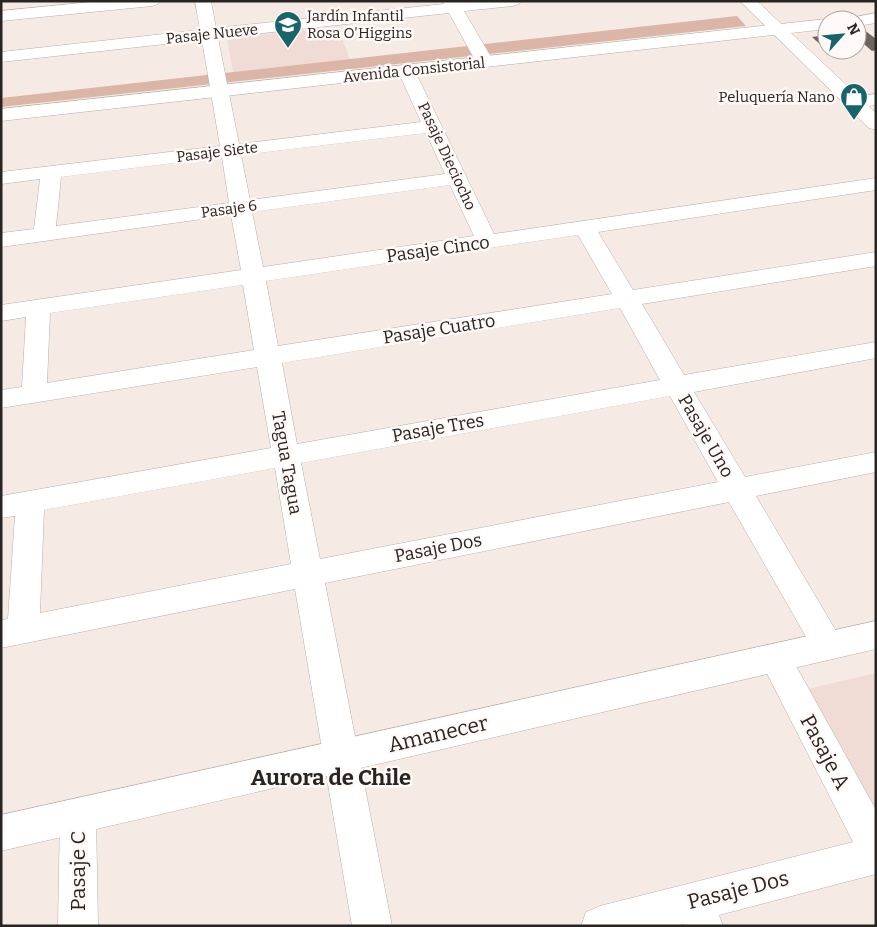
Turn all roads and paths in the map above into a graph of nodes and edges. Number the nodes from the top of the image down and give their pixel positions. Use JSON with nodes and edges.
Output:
{"nodes":[{"id":1,"x":152,"y":1,"type":"edge"},
{"id":2,"x":202,"y":1,"type":"edge"},
{"id":3,"x":513,"y":1,"type":"edge"},
{"id":4,"x":748,"y":1,"type":"edge"},
{"id":5,"x":452,"y":4,"type":"edge"},
{"id":6,"x":1,"y":16,"type":"edge"},
{"id":7,"x":817,"y":25,"type":"edge"},
{"id":8,"x":778,"y":30,"type":"junction"},
{"id":9,"x":209,"y":34,"type":"junction"},
{"id":10,"x":1,"y":57,"type":"edge"},
{"id":11,"x":485,"y":62,"type":"junction"},
{"id":12,"x":407,"y":71,"type":"junction"},
{"id":13,"x":219,"y":91,"type":"junction"},
{"id":14,"x":876,"y":99,"type":"edge"},
{"id":15,"x":853,"y":102,"type":"junction"},
{"id":16,"x":1,"y":115,"type":"edge"},
{"id":17,"x":876,"y":124,"type":"edge"},
{"id":18,"x":433,"y":126,"type":"junction"},
{"id":19,"x":230,"y":151,"type":"junction"},
{"id":20,"x":51,"y":172,"type":"junction"},
{"id":21,"x":1,"y":178,"type":"edge"},
{"id":22,"x":457,"y":178,"type":"junction"},
{"id":23,"x":876,"y":184,"type":"edge"},
{"id":24,"x":240,"y":207,"type":"junction"},
{"id":25,"x":585,"y":227,"type":"junction"},
{"id":26,"x":44,"y":234,"type":"junction"},
{"id":27,"x":1,"y":240,"type":"edge"},
{"id":28,"x":487,"y":242,"type":"junction"},
{"id":29,"x":876,"y":259,"type":"edge"},
{"id":30,"x":253,"y":276,"type":"junction"},
{"id":31,"x":626,"y":299,"type":"junction"},
{"id":32,"x":38,"y":308,"type":"junction"},
{"id":33,"x":1,"y":313,"type":"edge"},
{"id":34,"x":876,"y":350,"type":"edge"},
{"id":35,"x":268,"y":356,"type":"junction"},
{"id":36,"x":677,"y":385,"type":"junction"},
{"id":37,"x":34,"y":393,"type":"junction"},
{"id":38,"x":1,"y":399,"type":"edge"},
{"id":39,"x":286,"y":455,"type":"junction"},
{"id":40,"x":876,"y":462,"type":"edge"},
{"id":41,"x":737,"y":489,"type":"junction"},
{"id":42,"x":30,"y":502,"type":"junction"},
{"id":43,"x":1,"y":507,"type":"edge"},
{"id":44,"x":307,"y":574,"type":"junction"},
{"id":45,"x":12,"y":632,"type":"edge"},
{"id":46,"x":876,"y":635,"type":"edge"},
{"id":47,"x":828,"y":646,"type":"junction"},
{"id":48,"x":775,"y":658,"type":"junction"},
{"id":49,"x":341,"y":756,"type":"junction"},
{"id":50,"x":78,"y":816,"type":"junction"},
{"id":51,"x":1,"y":833,"type":"edge"},
{"id":52,"x":876,"y":846,"type":"edge"},
{"id":53,"x":876,"y":855,"type":"edge"},
{"id":54,"x":700,"y":914,"type":"edge"},
{"id":55,"x":78,"y":926,"type":"edge"},
{"id":56,"x":372,"y":926,"type":"edge"},
{"id":57,"x":600,"y":926,"type":"edge"}],
"edges":[{"from":1,"to":6,"type":"street"},
{"from":2,"to":9,"type":"street","name":"Tagua Tagua"},
{"from":3,"to":5,"type":"street","name":"Pasaje Nueve"},
{"from":4,"to":8,"type":"street"},
{"from":5,"to":9,"type":"street","name":"Pasaje Nueve"},
{"from":5,"to":11,"type":"street"},
{"from":7,"to":8,"type":"street","name":"Avenida Consistorial"},
{"from":8,"to":11,"type":"street","name":"Avenida Consistorial"},
{"from":8,"to":15,"type":"street"},
{"from":9,"to":10,"type":"street","name":"Pasaje Nueve"},
{"from":9,"to":13,"type":"street","name":"Tagua Tagua"},
{"from":11,"to":12,"type":"street","name":"Avenida Consistorial"},
{"from":12,"to":13,"type":"street","name":"Avenida Consistorial"},
{"from":12,"to":18,"type":"street","name":"Pasaje Dieciocho"},
{"from":13,"to":16,"type":"street","name":"Avenida Consistorial"},
{"from":13,"to":19,"type":"street","name":"Tagua Tagua"},
{"from":14,"to":15,"type":"street"},
{"from":15,"to":17,"type":"street"},
{"from":18,"to":19,"type":"street","name":"Pasaje Siete"},
{"from":18,"to":22,"type":"street","name":"Pasaje Dieciocho"},
{"from":19,"to":20,"type":"street","name":"Pasaje Siete"},
{"from":19,"to":24,"type":"street","name":"Tagua Tagua"},
{"from":20,"to":21,"type":"street","name":"Pasaje Siete"},
{"from":20,"to":26,"type":"street"},
{"from":22,"to":24,"type":"street","name":"Pasaje 6"},
{"from":22,"to":28,"type":"street","name":"Pasaje Dieciocho"},
{"from":23,"to":25,"type":"street","name":"Pasaje Cinco"},
{"from":24,"to":26,"type":"street","name":"Pasaje 6"},
{"from":24,"to":30,"type":"street","name":"Tagua Tagua"},
{"from":25,"to":28,"type":"street","name":"Pasaje Cinco"},
{"from":25,"to":31,"type":"street","name":"Pasaje Uno"},
{"from":26,"to":27,"type":"street","name":"Pasaje 6"},
{"from":28,"to":30,"type":"street","name":"Pasaje Cinco"},
{"from":29,"to":31,"type":"street","name":"Pasaje Cuatro"},
{"from":30,"to":32,"type":"street","name":"Pasaje Cinco"},
{"from":30,"to":35,"type":"street","name":"Tagua Tagua"},
{"from":31,"to":35,"type":"street","name":"Pasaje Cuatro"},
{"from":31,"to":36,"type":"street","name":"Pasaje Uno"},
{"from":32,"to":33,"type":"street","name":"Pasaje Cinco"},
{"from":32,"to":37,"type":"street"},
{"from":34,"to":36,"type":"street","name":"Pasaje Tres"},
{"from":35,"to":37,"type":"street","name":"Pasaje Cuatro"},
{"from":35,"to":39,"type":"street","name":"Tagua Tagua"},
{"from":36,"to":39,"type":"street","name":"Pasaje Tres"},
{"from":36,"to":41,"type":"street","name":"Pasaje Uno"},
{"from":37,"to":38,"type":"street","name":"Pasaje Cuatro"},
{"from":39,"to":42,"type":"street","name":"Pasaje Tres"},
{"from":39,"to":44,"type":"street","name":"Tagua Tagua"},
{"from":40,"to":41,"type":"street","name":"Pasaje Dos"},
{"from":41,"to":44,"type":"street","name":"Pasaje Dos"},
{"from":41,"to":47,"type":"street","name":"Pasaje Uno"},
{"from":42,"to":43,"type":"street","name":"Pasaje Tres"},
{"from":42,"to":45,"type":"street"},
{"from":44,"to":45,"type":"street","name":"Pasaje Dos"},
{"from":44,"to":49,"type":"street","name":"Tagua Tagua"},
{"from":46,"to":47,"type":"street","name":"Amanecer"},
{"from":47,"to":48,"type":"street","name":"Amanecer"},
{"from":48,"to":49,"type":"street","name":"Amanecer"},
{"from":48,"to":52,"type":"street","name":"Pasaje A"},
{"from":49,"to":50,"type":"street","name":"Amanecer"},
{"from":49,"to":56,"type":"street","name":"Tagua Tagua"},
{"from":50,"to":51,"type":"street","name":"Amanecer"},
{"from":50,"to":55,"type":"street","name":"Pasaje C"},
{"from":53,"to":54,"type":"street","name":"Pasaje Dos"},
{"from":54,"to":57,"type":"street","name":"Pasaje Dos"}]}
